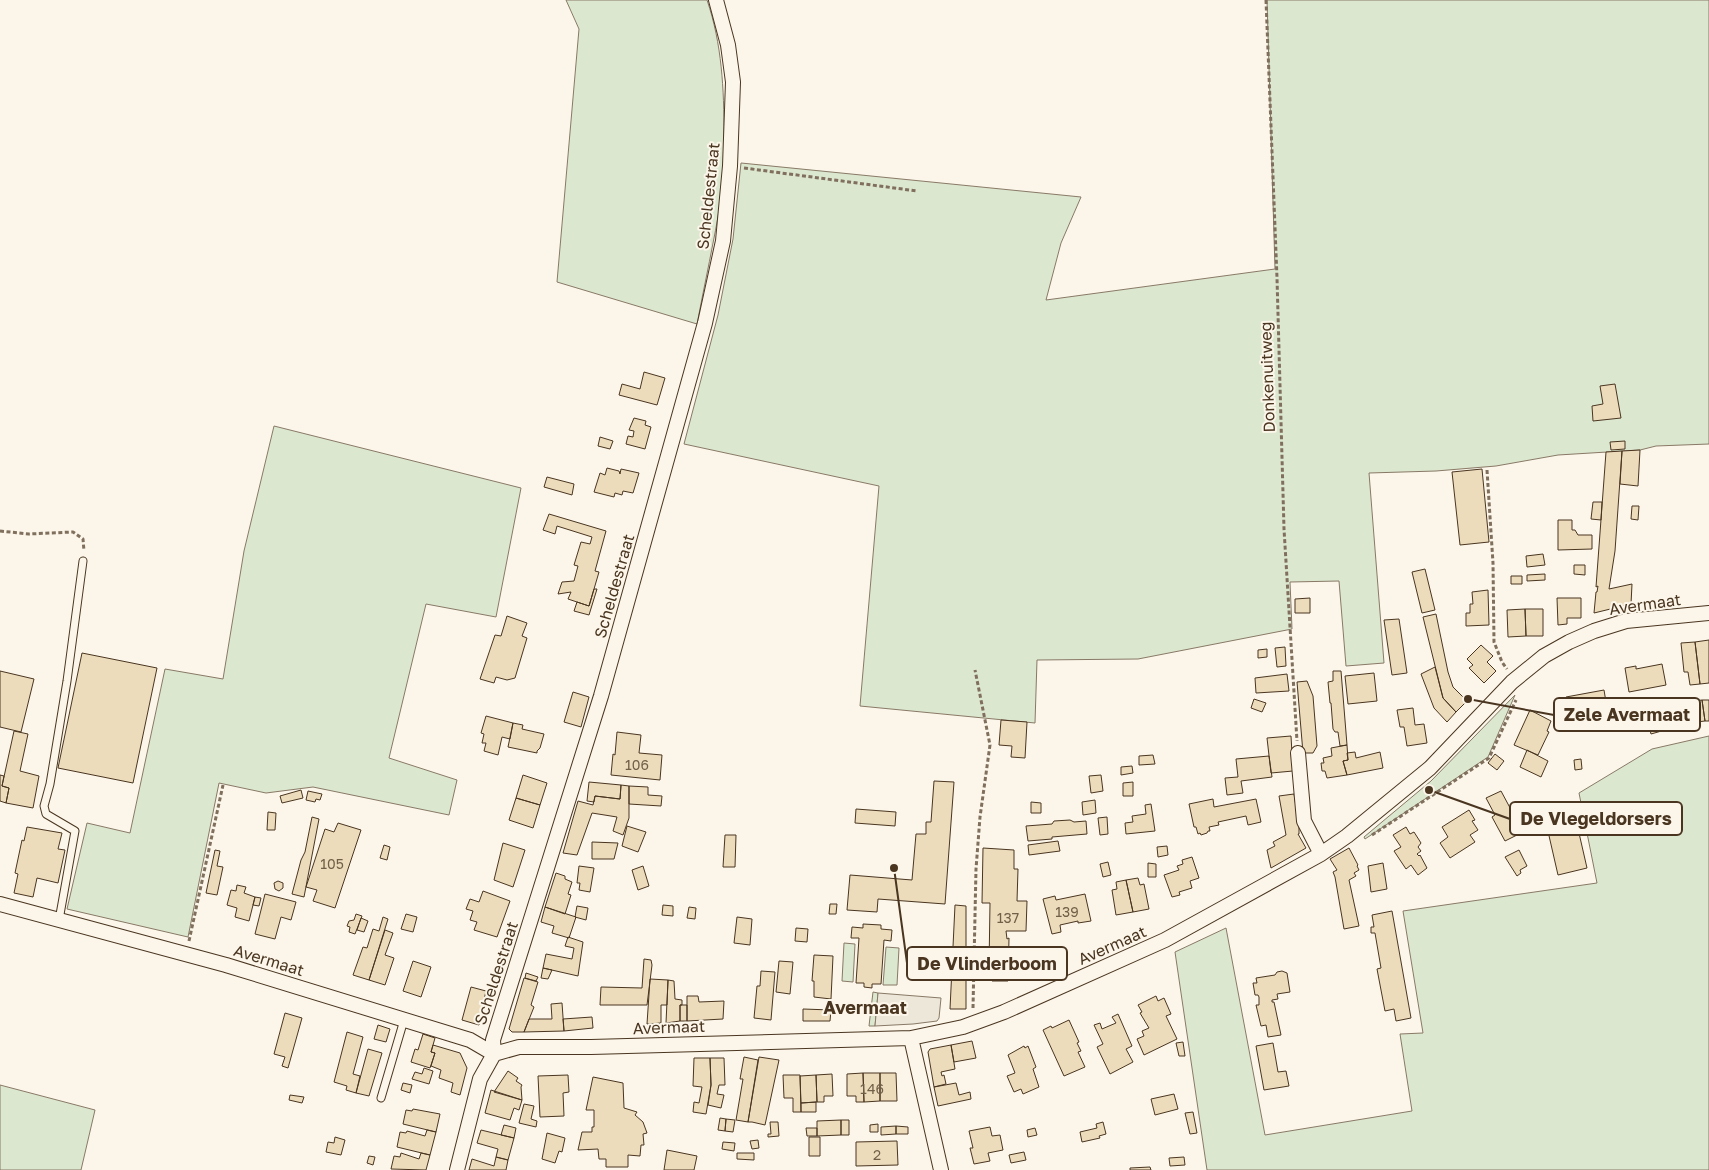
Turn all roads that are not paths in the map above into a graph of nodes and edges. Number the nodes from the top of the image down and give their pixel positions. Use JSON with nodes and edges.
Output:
{"nodes":[{"id":1,"x":716,"y":0,"type":"edge"},
{"id":2,"x":83,"y":561,"type":"road end"},
{"id":3,"x":1709,"y":613,"type":"edge"},
{"id":4,"x":1298,"y":753,"type":"road end"},
{"id":5,"x":1321,"y":854,"type":"junction"},
{"id":6,"x":0,"y":904,"type":"edge"},
{"id":7,"x":59,"y":920,"type":"junction"},
{"id":8,"x":404,"y":1020,"type":"junction"},
{"id":9,"x":911,"y":1038,"type":"junction"},
{"id":10,"x":494,"y":1054,"type":"junction"},
{"id":11,"x":381,"y":1098,"type":"dead end"},
{"id":12,"x":457,"y":1170,"type":"edge"},
{"id":13,"x":941,"y":1170,"type":"edge"}],
"edges":[{"from":1,"to":10,"type":"street","name":"Scheldestraat"},
{"from":2,"to":7,"type":"lane"},
{"from":3,"to":5,"type":"street","name":"Avermaat"},
{"from":4,"to":5,"type":"street"},
{"from":5,"to":9,"type":"street","name":"Avermaat"},
{"from":6,"to":7,"type":"street","name":"Avermaat"},
{"from":7,"to":8,"type":"street","name":"Avermaat"},
{"from":8,"to":10,"type":"street","name":"Avermaat"},
{"from":8,"to":11,"type":"lane"},
{"from":9,"to":10,"type":"street","name":"Avermaat"},
{"from":9,"to":13,"type":"street"},
{"from":10,"to":12,"type":"street","name":"Scheldestraat"}]}
